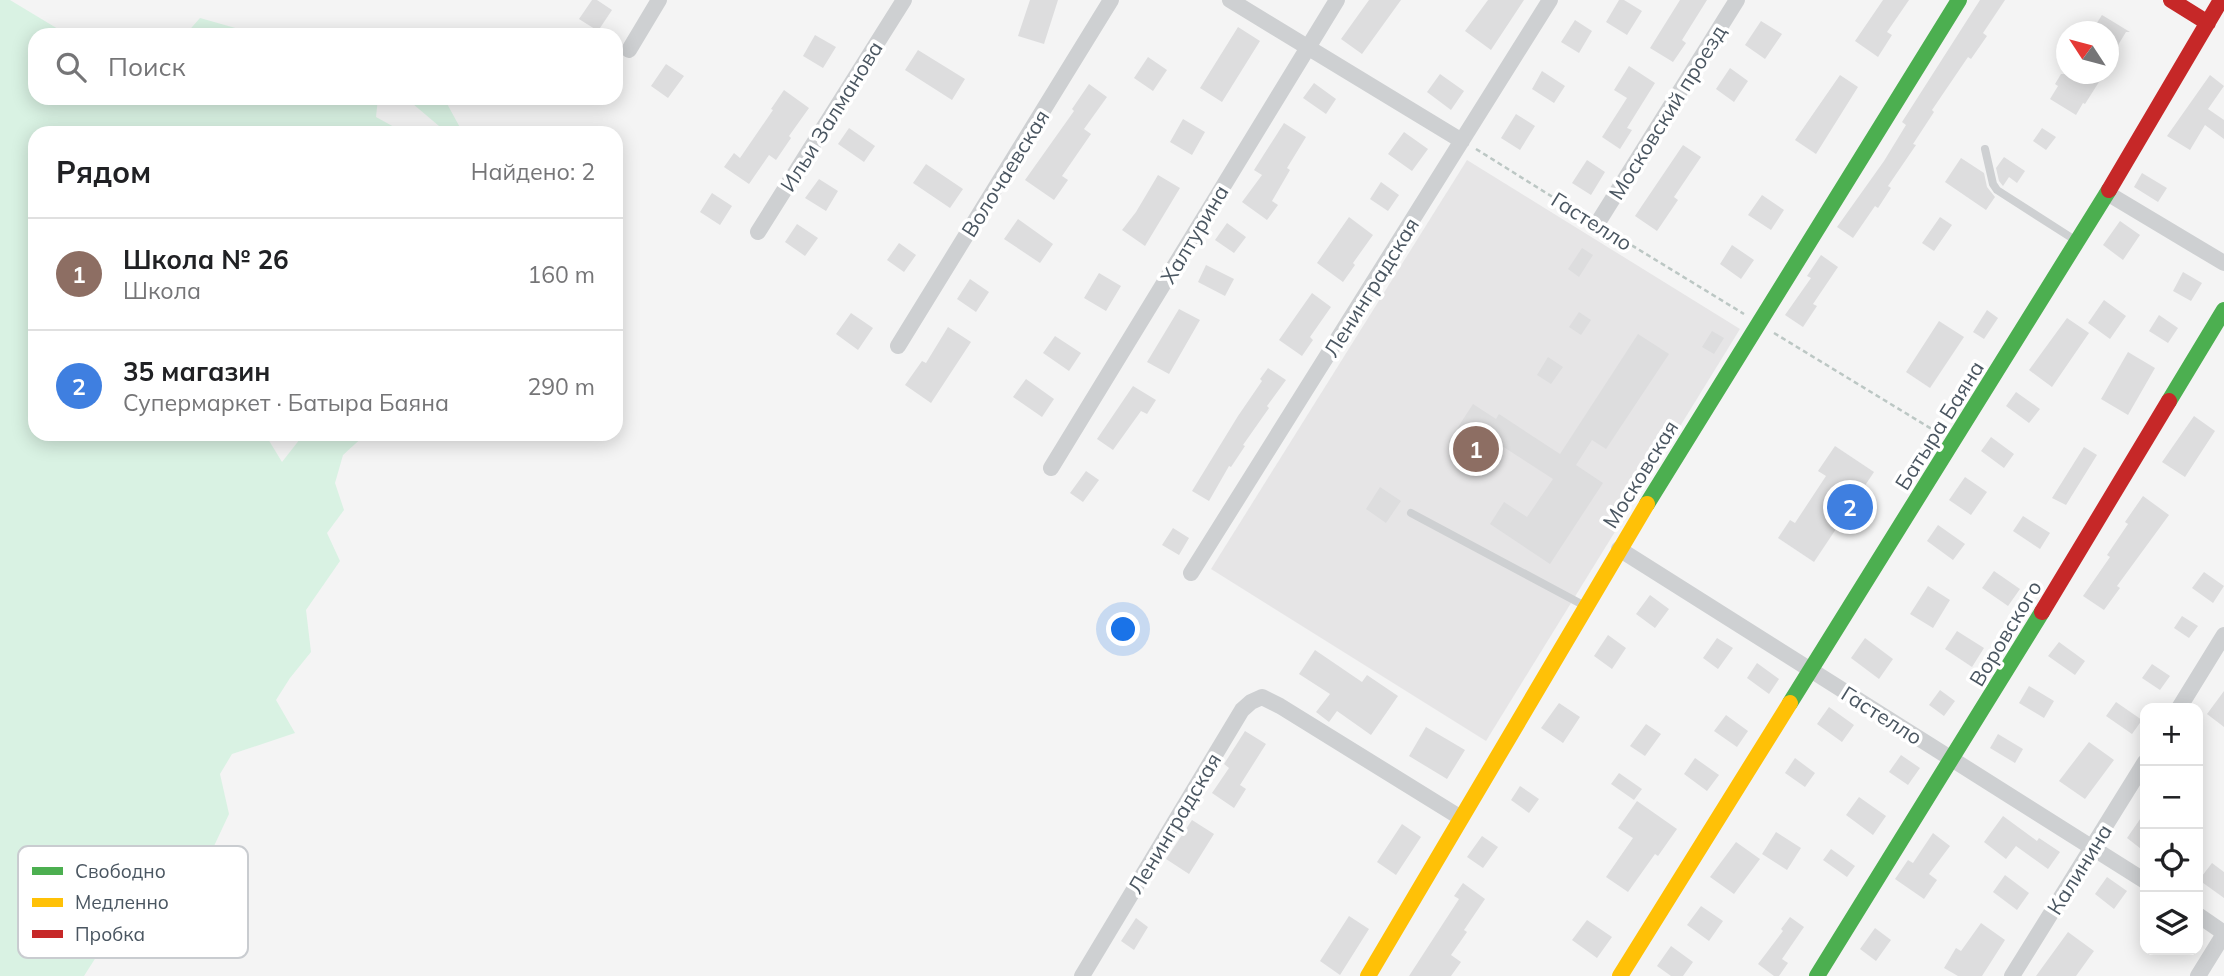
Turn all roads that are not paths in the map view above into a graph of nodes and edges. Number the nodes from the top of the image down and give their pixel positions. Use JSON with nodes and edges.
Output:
{"nodes":[{"id":1,"x":659,"y":0,"type":"edge"},
{"id":2,"x":904,"y":0,"type":"edge"},
{"id":3,"x":1111,"y":0,"type":"edge"},
{"id":4,"x":1230,"y":0,"type":"edge"},
{"id":5,"x":1337,"y":0,"type":"edge"},
{"id":6,"x":1550,"y":0,"type":"edge"},
{"id":7,"x":1737,"y":0,"type":"edge"},
{"id":8,"x":1959,"y":0,"type":"edge"},
{"id":9,"x":2171,"y":0,"type":"edge"},
{"id":10,"x":2221,"y":0,"type":"edge"},
{"id":11,"x":2208,"y":23,"type":"junction"},
{"id":12,"x":1308,"y":47,"type":"junction"},
{"id":13,"x":629,"y":50,"type":"dead end"},
{"id":14,"x":1462,"y":141,"type":"junction"},
{"id":15,"x":1985,"y":149,"type":"dead end"},
{"id":16,"x":2107,"y":193,"type":"junction"},
{"id":17,"x":1597,"y":224,"type":"road end"},
{"id":18,"x":758,"y":232,"type":"dead end"},
{"id":19,"x":2077,"y":241,"type":"junction"},
{"id":20,"x":2224,"y":263,"type":"edge"},
{"id":21,"x":2224,"y":310,"type":"edge"},
{"id":22,"x":898,"y":346,"type":"dead end"},
{"id":23,"x":1051,"y":468,"type":"dead end"},
{"id":24,"x":1411,"y":513,"type":"dead end"},
{"id":25,"x":1619,"y":549,"type":"junction"},
{"id":26,"x":1191,"y":573,"type":"dead end"},
{"id":27,"x":1585,"y":606,"type":"junction"},
{"id":28,"x":2224,"y":635,"type":"edge"},
{"id":29,"x":1812,"y":671,"type":"junction"},
{"id":30,"x":2182,"y":703,"type":"edge"},
{"id":31,"x":1953,"y":759,"type":"junction"},
{"id":32,"x":2143,"y":766,"type":"edge"},
{"id":33,"x":1461,"y":818,"type":"junction"},
{"id":34,"x":2093,"y":846,"type":"junction"},
{"id":35,"x":2140,"y":878,"type":"edge"},
{"id":36,"x":2203,"y":919,"type":"edge"},
{"id":37,"x":2224,"y":934,"type":"edge"},
{"id":38,"x":1082,"y":976,"type":"edge"},
{"id":39,"x":1368,"y":976,"type":"edge"},
{"id":40,"x":1620,"y":976,"type":"edge"},
{"id":41,"x":1817,"y":976,"type":"edge"},
{"id":42,"x":2012,"y":976,"type":"edge"},
{"id":43,"x":2198,"y":976,"type":"edge"}],
"edges":[{"from":1,"to":13,"type":"street"},
{"from":2,"to":18,"type":"street","name":"Ильи Залманова"},
{"from":3,"to":22,"type":"street","name":"Волочаевская"},
{"from":4,"to":12,"type":"street"},
{"from":5,"to":12,"type":"street","name":"Халтурина"},
{"from":6,"to":14,"type":"street","name":"Ленинградская"},
{"from":7,"to":17,"type":"street","name":"Московский проезд"},
{"from":8,"to":25,"type":"street","name":"Московская"},
{"from":9,"to":11,"type":"street"},
{"from":10,"to":11,"type":"street","name":"Батыра Баяна"},
{"from":11,"to":16,"type":"street","name":"Батыра Баяна"},
{"from":12,"to":14,"type":"street"},
{"from":12,"to":23,"type":"street","name":"Халтурина"},
{"from":14,"to":26,"type":"street","name":"Ленинградская"},
{"from":15,"to":19,"type":"lane"},
{"from":16,"to":19,"type":"street","name":"Батыра Баяна"},
{"from":16,"to":20,"type":"street"},
{"from":19,"to":29,"type":"street","name":"Батыра Баяна"},
{"from":21,"to":31,"type":"street","name":"Воровского"},
{"from":24,"to":27,"type":"lane"},
{"from":25,"to":27,"type":"street","name":"Московская"},
{"from":25,"to":29,"type":"street","name":"Гастелло"},
{"from":27,"to":33,"type":"street","name":"Московская"},
{"from":28,"to":30,"type":"street"},
{"from":29,"to":31,"type":"street","name":"Гастелло"},
{"from":29,"to":40,"type":"street","name":"Батыра Баяна"},
{"from":31,"to":34,"type":"street","name":"Гастелло"},
{"from":31,"to":41,"type":"street","name":"Воровского"},
{"from":32,"to":34,"type":"street","name":"Калинина"},
{"from":33,"to":38,"type":"street","name":"Ленинградская"},
{"from":33,"to":39,"type":"street","name":"Московская"},
{"from":34,"to":35,"type":"street","name":"Гастелло"},
{"from":34,"to":42,"type":"street","name":"Калинина"},
{"from":36,"to":37,"type":"street"},
{"from":37,"to":43,"type":"street"}]}
